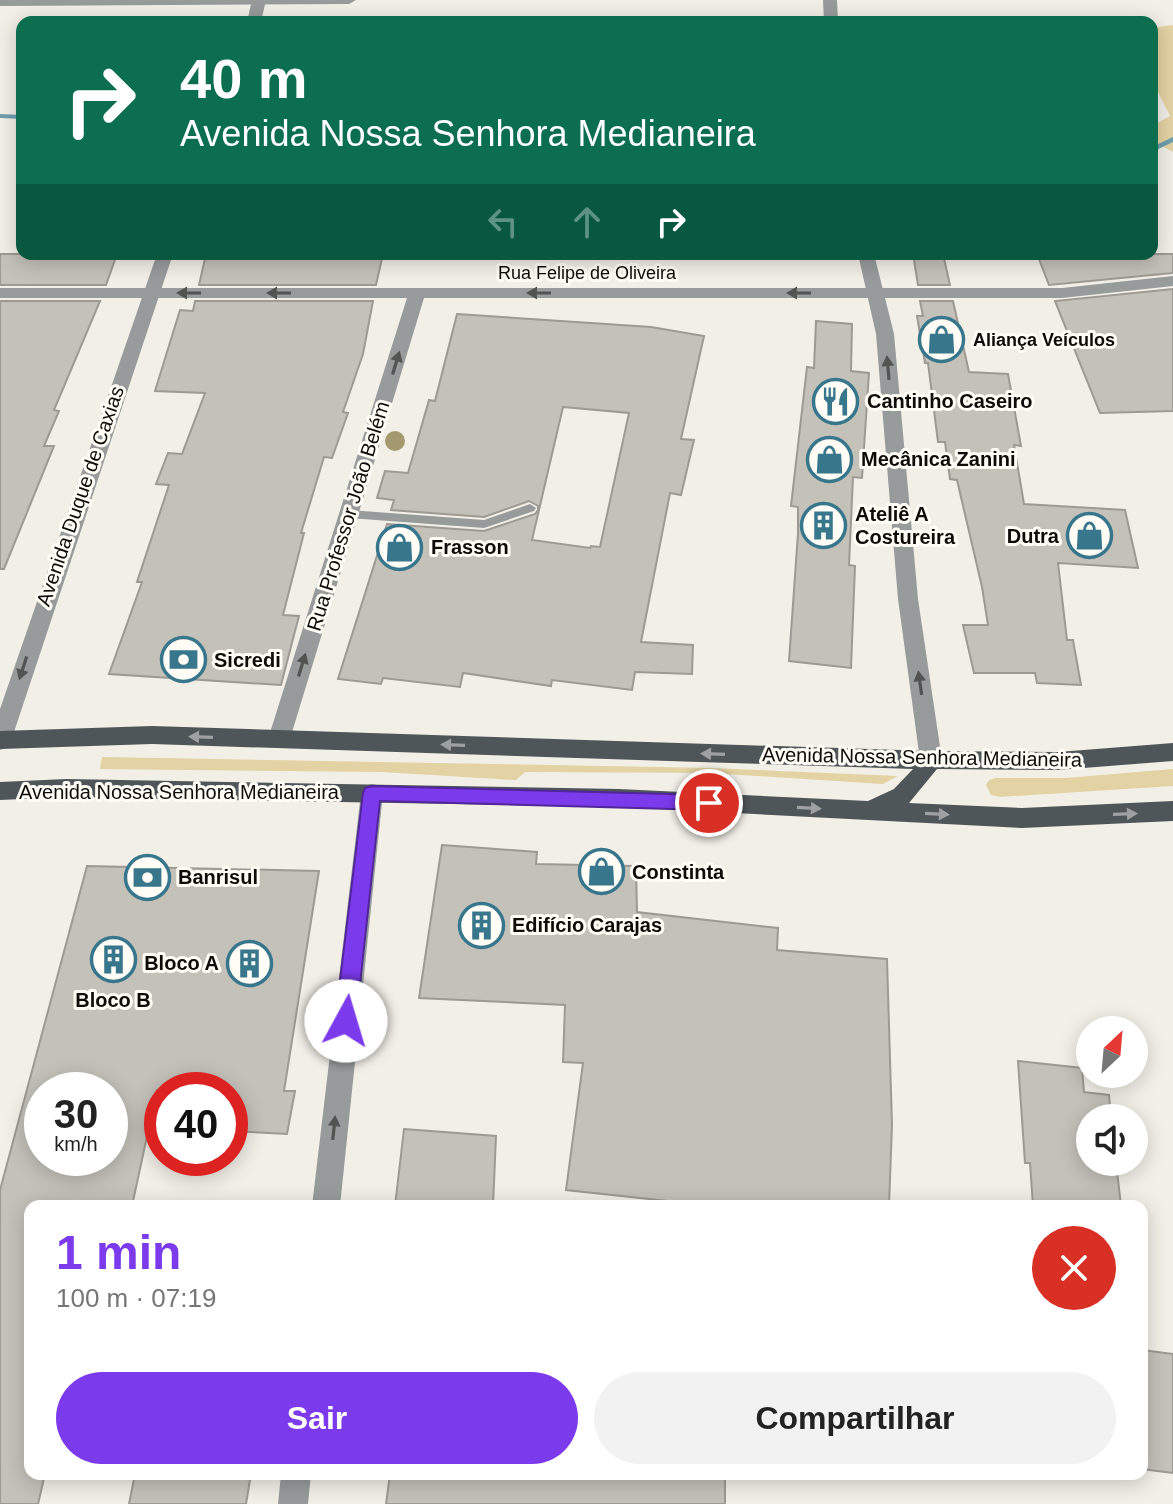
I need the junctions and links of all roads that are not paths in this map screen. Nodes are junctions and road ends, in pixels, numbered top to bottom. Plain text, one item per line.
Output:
1 (259, 0) edge
2 (349, 0) edge
3 (0, 2) edge
4 (163, 260) edge
5 (868, 260) edge
6 (1173, 281) edge
7 (150, 291) junction
8 (0, 293) edge
9 (417, 293) junction
10 (877, 293) junction
11 (530, 508) dead end
12 (349, 514) junction
13 (279, 739) junction
14 (0, 740) edge
15 (1173, 752) edge
16 (931, 760) junction
17 (0, 791) edge
18 (372, 793) junction
19 (859, 810) junction
20 (1173, 811) edge
21 (327, 1200) edge
22 (295, 1480) edge
23 (293, 1504) edge

1 - 2 street
1 - 3 street
4 - 7 street, Avenida Duque de Caxias
5 - 10 street
6 - 10 street, Rua Felipe de Oliveira
7 - 8 street, Rua Felipe de Oliveira
9 -> 7 street, Rua Felipe de Oliveira
7 -> 14 street, Avenida Duque de Caxias
10 -> 9 street, Rua Felipe de Oliveira
12 -> 9 street, Rua Professor João Belém
16 -> 10 street
11 - 12 lane
13 -> 12 street, Rua Professor João Belém
13 -> 14 main road, Avenida Nossa Senhora Medianeira
16 -> 13 main road, Avenida Nossa Senhora Medianeira
15 - 16 main road, Avenida Nossa Senhora Medianeira
16 - 19 main road
17 - 18 main road, Avenida Nossa Senhora Medianeira
18 -> 19 main road, Avenida Nossa Senhora Medianeira
21 -> 18 street
19 -> 20 main road, Avenida Nossa Senhora Medianeira
22 - 23 street

